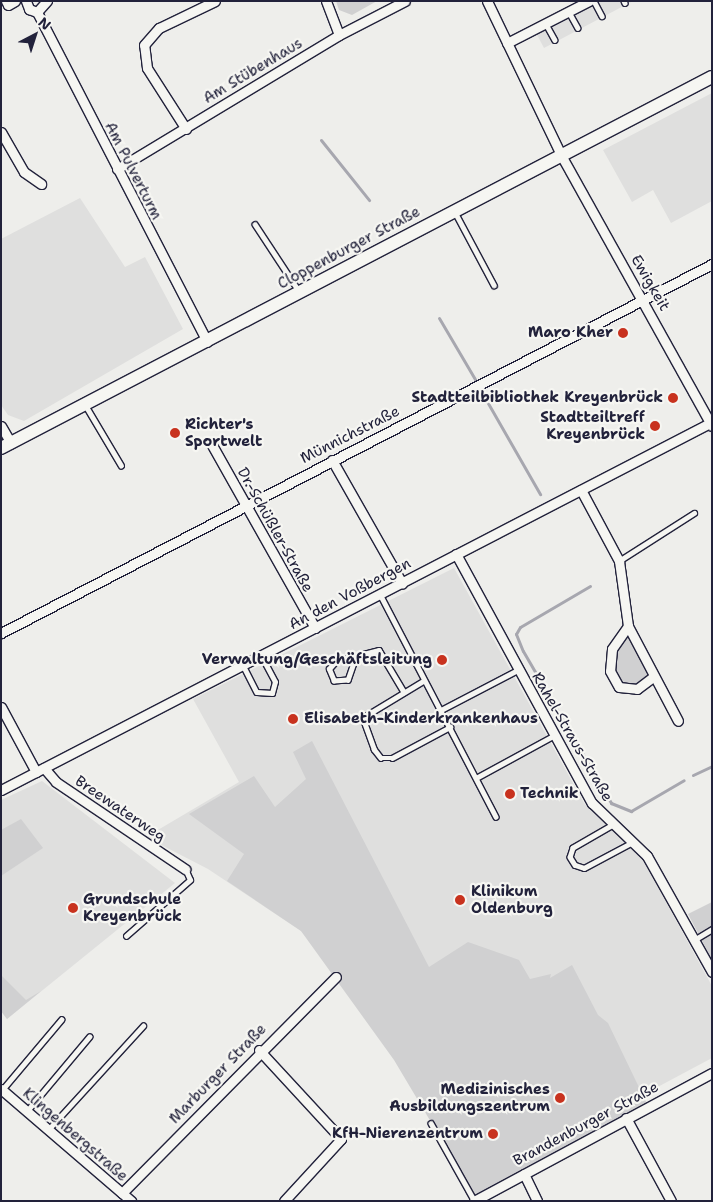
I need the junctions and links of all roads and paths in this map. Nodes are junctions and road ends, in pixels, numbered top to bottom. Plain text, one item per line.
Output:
1 (6, 1) edge
2 (15, 1) edge
3 (26, 1) edge
4 (46, 1) edge
5 (214, 1) edge
6 (326, 1) edge
7 (405, 1) edge
8 (487, 1) edge
9 (589, 1) edge
10 (594, 1) edge
11 (37, 12) junction
12 (569, 12) junction
13 (602, 16) dead end
14 (546, 24) junction
15 (578, 28) dead end
16 (339, 35) junction
17 (555, 40) dead end
18 (507, 43) junction
19 (712, 77) edge
20 (186, 129) junction
21 (1, 132) edge
22 (561, 155) junction
23 (117, 169) junction
24 (41, 184) dead end
25 (454, 211) junction
26 (256, 224) dead end
27 (712, 264) edge
28 (494, 285) dead end
29 (300, 293) junction
30 (643, 300) junction
31 (207, 342) junction
32 (86, 405) junction
33 (711, 423) edge
34 (1, 426) edge
35 (212, 445) dead end
36 (6, 446) edge
37 (332, 460) junction
38 (121, 465) dead end
39 (581, 490) junction
40 (246, 506) junction
41 (694, 513) dead end
42 (456, 554) junction
43 (619, 561) junction
44 (402, 582) junction
45 (380, 594) junction
46 (628, 626) junction
47 (315, 628) junction
48 (1, 633) edge
49 (261, 656) junction
50 (354, 660) junction
51 (243, 665) junction
52 (518, 670) junction
53 (654, 676) junction
54 (424, 681) junction
55 (404, 692) junction
56 (1, 707) edge
57 (441, 710) junction
58 (678, 721) dead end
59 (450, 727) junction
60 (552, 736) junction
61 (40, 770) junction
62 (476, 778) junction
63 (1, 790) edge
64 (496, 817) dead end
65 (613, 825) junction
66 (633, 842) junction
67 (185, 869) joint
68 (712, 929) edge
69 (126, 936) dead end
70 (694, 940) junction
71 (712, 972) edge
72 (336, 977) dead end
73 (61, 1020) dead end
74 (143, 1026) dead end
75 (89, 1037) dead end
76 (258, 1050) junction
77 (712, 1073) edge
78 (2, 1089) edge
79 (27, 1111) junction
80 (626, 1118) junction
81 (430, 1123) dead end
82 (48, 1130) junction
83 (524, 1174) junction
84 (122, 1193) junction
85 (131, 1201) edge
86 (284, 1201) edge
87 (474, 1201) edge
88 (537, 1201) edge
89 (671, 1201) edge

1 - 2 street
3 - 11 street, Am Pulverturm
4 - 11 street
5 - 20 street
6 - 16 street
7 - 16 street, Am Stübenhaus
8 - 18 street
9 - 12 street
10 - 13 lane
11 - 23 street, Am Pulverturm
12 - 14 street
12 - 15 lane
14 - 17 lane
14 - 18 street
16 - 20 street, Am Stübenhaus
18 - 22 street
19 - 22 main road, Cloppenburger Straße
20 - 23 street, Am Stübenhaus
21 - 24 street
22 - 25 main road, Cloppenburger Straße
22 - 30 street, Ewigkeit
23 - 31 street, Am Pulverturm
25 - 28 lane
25 - 29 main road, Cloppenburger Straße
26 - 29 lane
27 - 30 street, Münnichstraße
29 - 31 main road, Cloppenburger Straße
30 - 33 street, Ewigkeit
30 - 37 street, Münnichstraße
31 - 32 main road, Cloppenburger Straße
32 - 36 main road, Cloppenburger Straße
32 - 38 lane
33 - 39 street, An den Voßbergen
34 - 36 street
35 - 40 street, Dr.-Schüßler-Straße
37 - 40 street, Münnichstraße
37 - 44 street
39 - 42 street, An den Voßbergen
39 - 43 street
40 - 47 street, Dr.-Schüßler-Straße
40 - 48 street, Münnichstraße
41 - 43 lane
42 - 44 street, An den Voßbergen
42 - 52 street, Rahel-Straus-Straße
43 - 46 street
44 - 45 street, An den Voßbergen
45 - 47 street, An den Voßbergen
45 - 54 lane
46 - 53 street
46 - 53 street
47 - 49 street, An den Voßbergen
49 - 51 street, An den Voßbergen
49 - 51 lane
50 - 50 lane
50 - 55 lane
51 - 61 street, An den Voßbergen
52 - 57 lane
52 - 60 street, Rahel-Straus-Straße
53 - 58 street
54 - 55 lane
54 - 57 lane
55 - 59 lane
56 - 61 street, Breewaterweg
57 - 59 lane
59 - 62 lane
60 - 62 lane
60 - 65 street, Rahel-Straus-Straße
61 - 63 street, An den Voßbergen
61 - 67 street, Breewaterweg
62 - 64 lane
65 - 66 street, Rahel-Straus-Straße
65 - 66 lane
66 - 70 street, Rahel-Straus-Straße
67 - 69 lane
68 - 70 lane
70 - 71 street, Rahel-Straus-Straße
72 - 76 street, Marburger Straße
73 - 78 lane
74 - 82 lane
75 - 79 lane
76 - 84 street, Marburger Straße
76 - 86 street
77 - 80 street, Brandenburger Straße
78 - 79 street, Klingenbergstraße
79 - 82 street, Klingenbergstraße
80 - 83 street, Brandenburger Straße
80 - 89 street
81 - 87 lane
82 - 84 street, Klingenbergstraße
83 - 87 street, Brandenburger Straße
83 - 88 street
84 - 85 street, Klingenbergstraße

